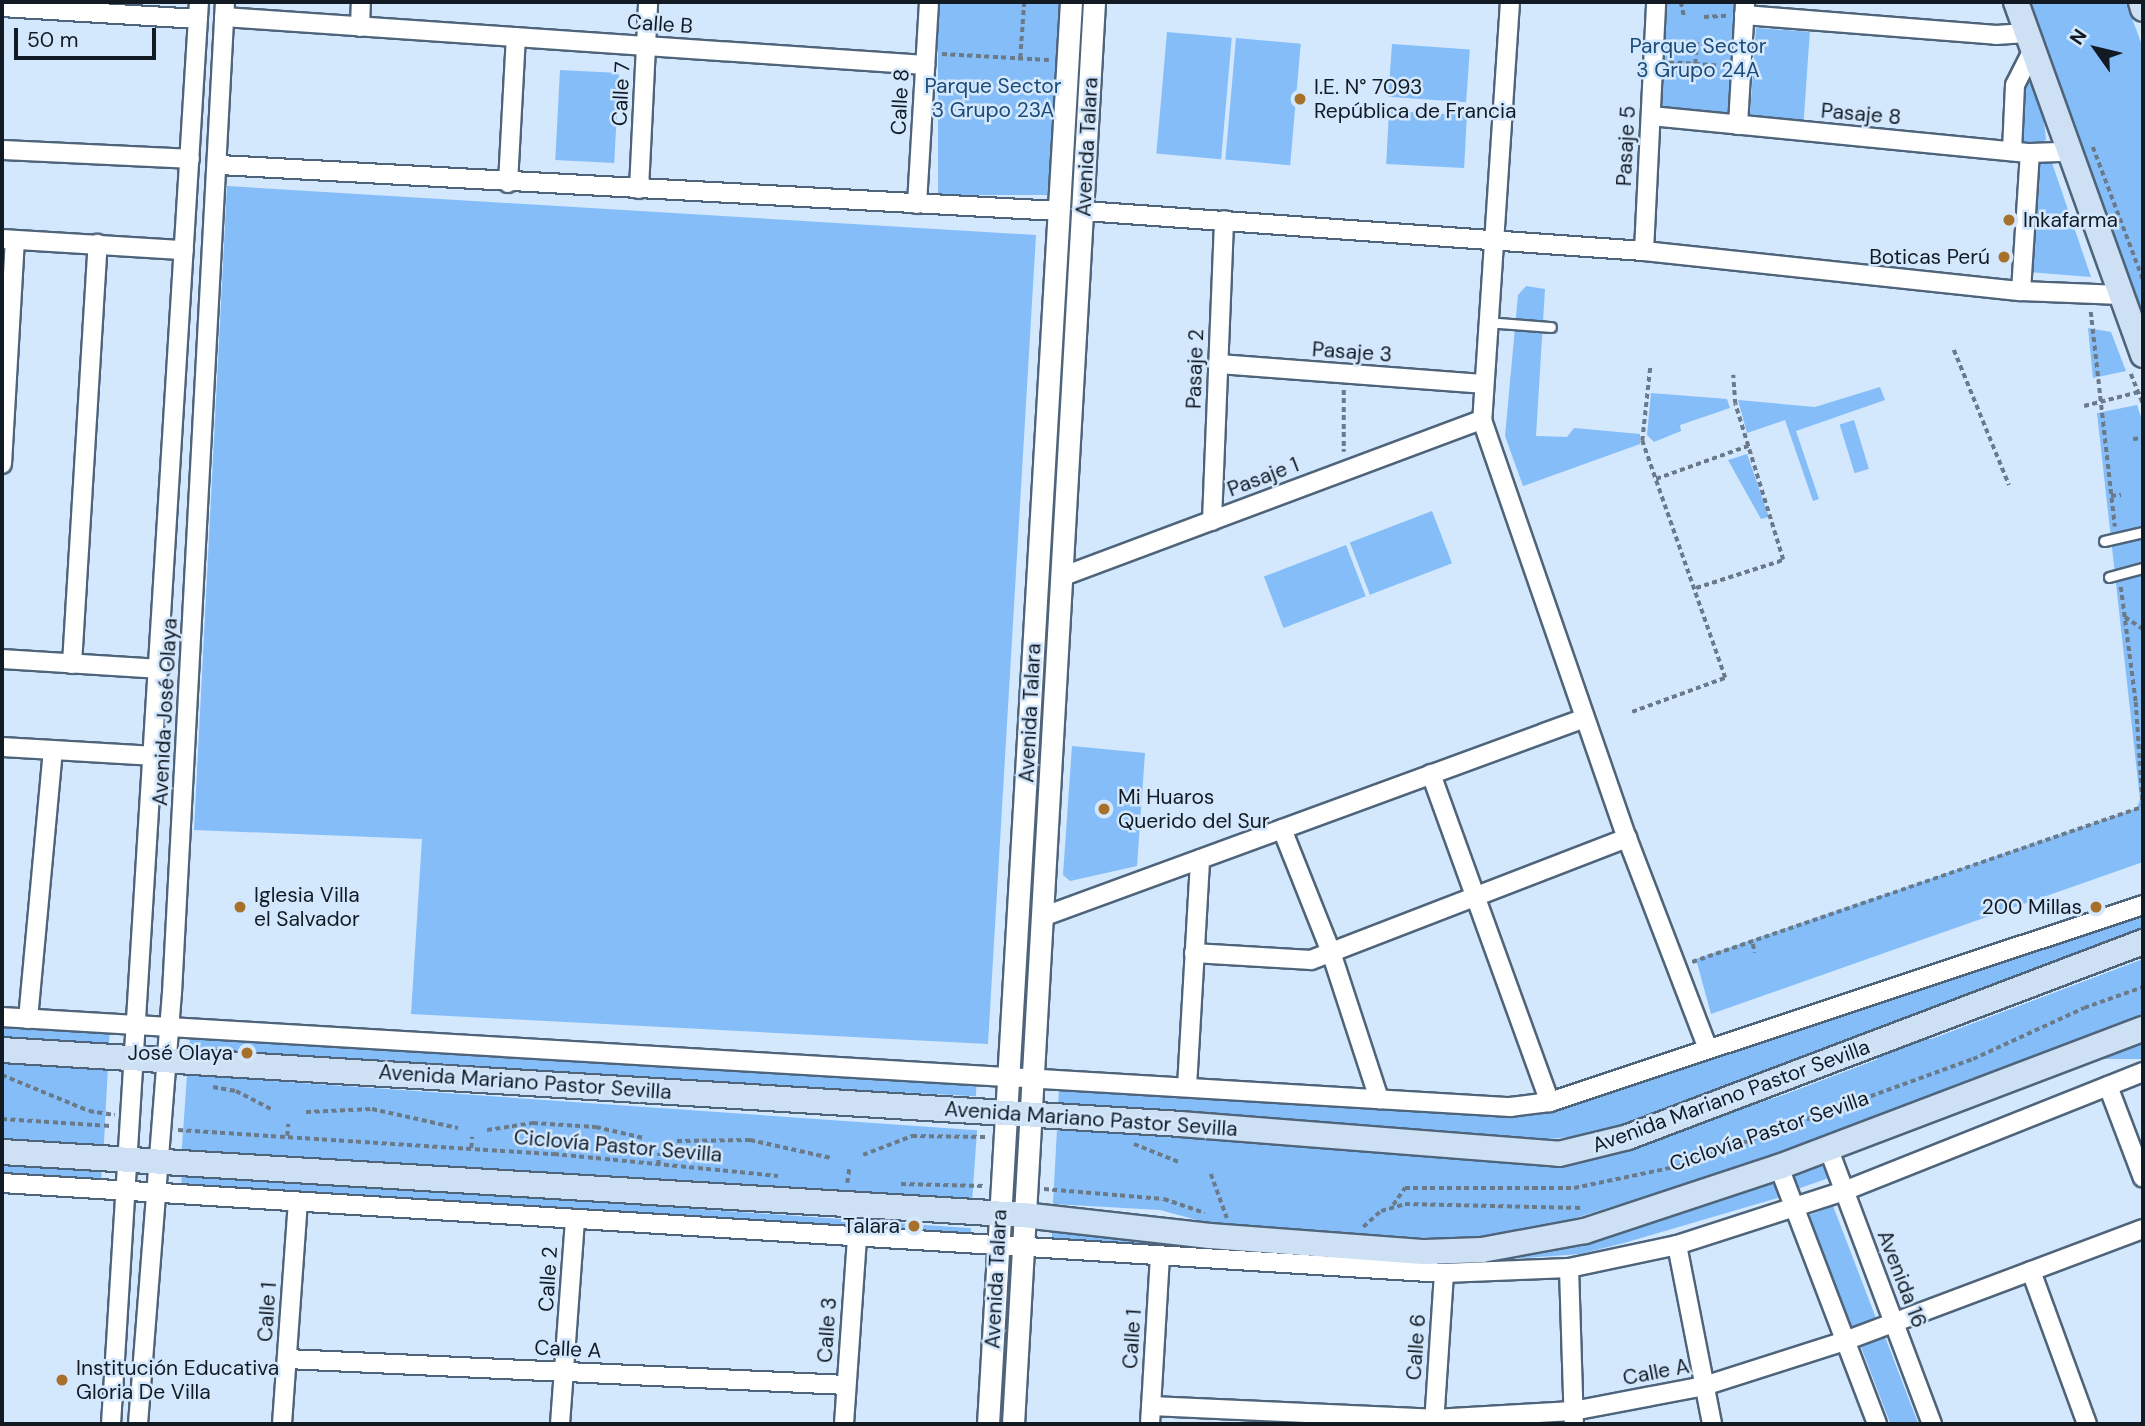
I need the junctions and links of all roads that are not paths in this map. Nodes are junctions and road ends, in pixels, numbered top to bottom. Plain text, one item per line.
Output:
1 (361, 2) edge
2 (648, 2) edge
3 (929, 2) edge
4 (1071, 2) edge
5 (1094, 2) edge
6 (1510, 2) edge
7 (1656, 2) edge
8 (2016, 2) edge
9 (2141, 2) edge
10 (53, 6) edge
11 (2, 7) edge
12 (2143, 9) edge
13 (199, 10) edge
14 (225, 10) edge
15 (1740, 11) edge
16 (360, 27) junction
17 (516, 37) junction
18 (2029, 42) junction
19 (646, 46) junction
20 (925, 59) junction
21 (1651, 116) junction
22 (1738, 125) junction
23 (2, 150) edge
24 (2012, 151) junction
25 (2067, 152) junction
26 (2030, 153) junction
27 (190, 159) junction
28 (220, 165) junction
29 (508, 183) junction
30 (639, 189) junction
31 (917, 204) junction
32 (1059, 211) junction
33 (1084, 211) junction
34 (1224, 220) junction
35 (8, 239) edge
36 (1493, 239) junction
37 (97, 244) junction
38 (184, 250) junction
39 (1644, 251) junction
40 (2021, 290) junction
41 (2121, 295) junction
42 (1488, 322) junction
43 (1551, 327) dead end
44 (2143, 355) edge
45 (178, 364) junction
46 (1218, 364) junction
47 (208, 366) junction
48 (1483, 384) junction
49 (1482, 420) junction
50 (2, 464) edge
51 (1212, 521) junction
52 (2143, 532) edge
53 (2104, 541) dead end
54 (2143, 568) edge
55 (1061, 577) junction
56 (2109, 578) dead end
57 (2, 659) edge
58 (72, 664) junction
59 (160, 669) junction
60 (1585, 718) junction
61 (2, 747) edge
62 (53, 751) junction
63 (155, 756) junction
64 (1431, 774) junction
65 (1282, 829) junction
66 (1627, 838) junction
67 (1200, 859) junction
68 (1475, 897) junction
69 (2143, 905) edge
70 (1042, 917) junction
71 (2143, 942) edge
72 (1331, 952) junction
73 (1195, 953) junction
74 (2, 1017) edge
75 (28, 1019) junction
76 (136, 1026) junction
77 (169, 1027) junction
78 (2143, 1029) edge
79 (1708, 1049) junction
80 (2, 1050) edge
81 (134, 1058) junction
82 (166, 1060) junction
83 (2143, 1072) edge
84 (1009, 1079) junction
85 (1033, 1080) junction
86 (2108, 1086) junction
87 (1187, 1087) junction
88 (1379, 1099) junction
89 (1550, 1102) junction
90 (1019, 1114) junction
91 (1829, 1150) junction
92 (2, 1152) edge
93 (127, 1160) junction
94 (157, 1162) junction
95 (1779, 1167) junction
96 (2143, 1178) edge
97 (2, 1183) edge
98 (125, 1191) junction
99 (1844, 1191) junction
100 (154, 1194) junction
101 (298, 1203) junction
102 (1794, 1207) junction
103 (1011, 1215) junction
104 (575, 1222) junction
105 (2143, 1229) edge
106 (857, 1239) junction
107 (1677, 1245) junction
108 (997, 1248) junction
109 (1022, 1249) junction
110 (1160, 1257) junction
111 (1569, 1268) junction
112 (2031, 1271) junction
113 (1444, 1273) junction
114 (1894, 1322) junction
115 (1845, 1341) junction
116 (287, 1359) junction
117 (564, 1372) junction
118 (846, 1385) junction
119 (1704, 1387) junction
120 (1150, 1415) edge
121 (1574, 1418) edge
122 (1434, 1422) edge
123 (111, 1424) edge
124 (138, 1424) edge
125 (282, 1424) edge
126 (560, 1424) edge
127 (844, 1424) edge
128 (988, 1424) edge
129 (1013, 1424) edge
130 (1712, 1424) edge
131 (1877, 1424) edge
132 (1932, 1424) edge
133 (2087, 1424) edge

1 - 16 street
2 - 19 street, Calle 7
3 - 20 street, Calle 8
4 - 32 street, Avenida Talara
5 - 33 street, Avenida Talara
6 - 36 street
7 - 21 street, Pasaje 5
8 - 18 main road
9 - 12 main road
10 - 11 street
10 - 13 street
13 - 27 street, Avenida José Olaya
14 - 16 street, Calle B
14 - 28 street, Avenida José Olaya
15 - 18 street
15 - 22 street
16 - 17 street, Calle B
17 - 19 street, Calle B
17 - 29 street
18 - 24 street
18 - 25 main road
19 - 20 street, Calle B
19 - 30 street, Calle 7
20 - 31 street, Calle 8
21 - 22 street, Pasaje 8
21 - 39 street, Pasaje 5
22 - 24 street, Pasaje 8
23 - 27 street
24 - 26 street, Pasaje 8
25 - 26 street, Pasaje 8
25 - 41 main road
26 - 40 street
27 - 38 street, Avenida José Olaya
28 - 29 street
28 - 47 street, Avenida José Olaya
29 - 30 street
30 - 31 street
31 - 32 street
32 - 84 street, Avenida Talara
33 - 34 street
33 - 55 street, Avenida Talara
34 - 36 street
34 - 46 street, Pasaje 2
35 - 37 street
35 - 50 street
36 - 39 street
36 - 42 street
37 - 38 street
37 - 58 street
38 - 45 street, Avenida José Olaya
39 - 40 street
40 - 41 street
41 - 44 main road
42 - 43 lane
42 - 48 street
45 - 47 street
45 - 59 street, Avenida José Olaya
46 - 48 street, Pasaje 3
46 - 51 street, Pasaje 2
47 - 77 street, Avenida José Olaya
48 - 49 street
49 - 51 street, Pasaje 1
49 - 60 street
51 - 55 street, Pasaje 1
52 - 53 lane
54 - 56 lane
55 - 70 street, Avenida Talara
57 - 58 street
58 - 59 street
59 - 63 street, Avenida José Olaya
60 - 64 street
60 - 66 street
61 - 62 street
62 - 63 street
62 - 75 street
63 - 76 street, Avenida José Olaya
64 - 65 street
64 - 68 street
65 - 67 street
65 - 72 street
66 - 68 street
66 - 79 street
67 - 70 street
67 - 73 street
68 - 72 street
68 - 89 street
69 - 79 street, Avenida Mariano Pastor Sevilla
70 - 85 street, Avenida Talara
71 - 90 main road, Avenida Mariano Pastor Sevilla
72 - 73 street
72 - 88 street
73 - 87 street
74 - 75 street, Avenida Mariano Pastor Sevilla
75 - 76 street, Avenida Mariano Pastor Sevilla
76 - 77 street, Avenida Mariano Pastor Sevilla
76 - 81 street, Avenida José Olaya
77 - 82 street, Avenida José Olaya
77 - 84 street, Avenida Mariano Pastor Sevilla
78 - 91 main road
79 - 89 street, Avenida Mariano Pastor Sevilla
80 - 81 main road, Avenida Mariano Pastor Sevilla
81 - 82 main road, Avenida Mariano Pastor Sevilla
81 - 93 street, Avenida José Olaya
82 - 90 main road, Avenida Mariano Pastor Sevilla
82 - 94 street, Avenida José Olaya
83 - 86 street
84 - 85 street, Avenida Mariano Pastor Sevilla
84 - 90 street, Avenida Talara
85 - 87 street, Avenida Mariano Pastor Sevilla
85 - 90 street, Avenida Talara
86 - 96 street
86 - 99 street
87 - 88 street, Avenida Mariano Pastor Sevilla
88 - 89 street, Avenida Mariano Pastor Sevilla
90 - 103 street, Avenida Talara
90 - 103 street, Avenida Talara
91 - 95 main road
91 - 99 street, Avenida 16
92 - 93 main road
93 - 94 main road
93 - 98 street, Avenida José Olaya
94 - 100 street, Avenida José Olaya
94 - 103 main road
95 - 102 street
95 - 103 main road
97 - 98 street
98 - 100 street
98 - 123 street, Avenida José Olaya
99 - 102 street
99 - 114 street, Avenida 16
100 - 101 street
100 - 124 street, Avenida José Olaya
101 - 104 street
101 - 116 street, Calle 1
102 - 107 street
102 - 115 street
103 - 108 street, Avenida Talara
103 - 109 street, Avenida Talara
104 - 106 street
104 - 117 street, Calle 2
105 - 112 street, Calle A
106 - 108 street
106 - 118 street, Calle 3
107 - 111 street
107 - 119 street
108 - 109 street
108 - 128 street, Avenida Talara
109 - 110 street
109 - 129 street, Avenida Talara
110 - 113 street
110 - 120 street, Calle 1
111 - 113 street
111 - 121 street
112 - 114 street, Calle A
112 - 133 street
113 - 122 street, Calle 6
114 - 115 street, Calle A
114 - 132 street, Avenida 16
115 - 119 street, Calle A
115 - 131 street
116 - 117 street, Calle A
116 - 125 street, Calle 1
117 - 118 street, Calle A
117 - 126 street, Calle 2
118 - 127 street, Calle 3
119 - 121 street, Calle A
119 - 130 street
120 - 122 street, Calle A
121 - 122 street, Calle A

